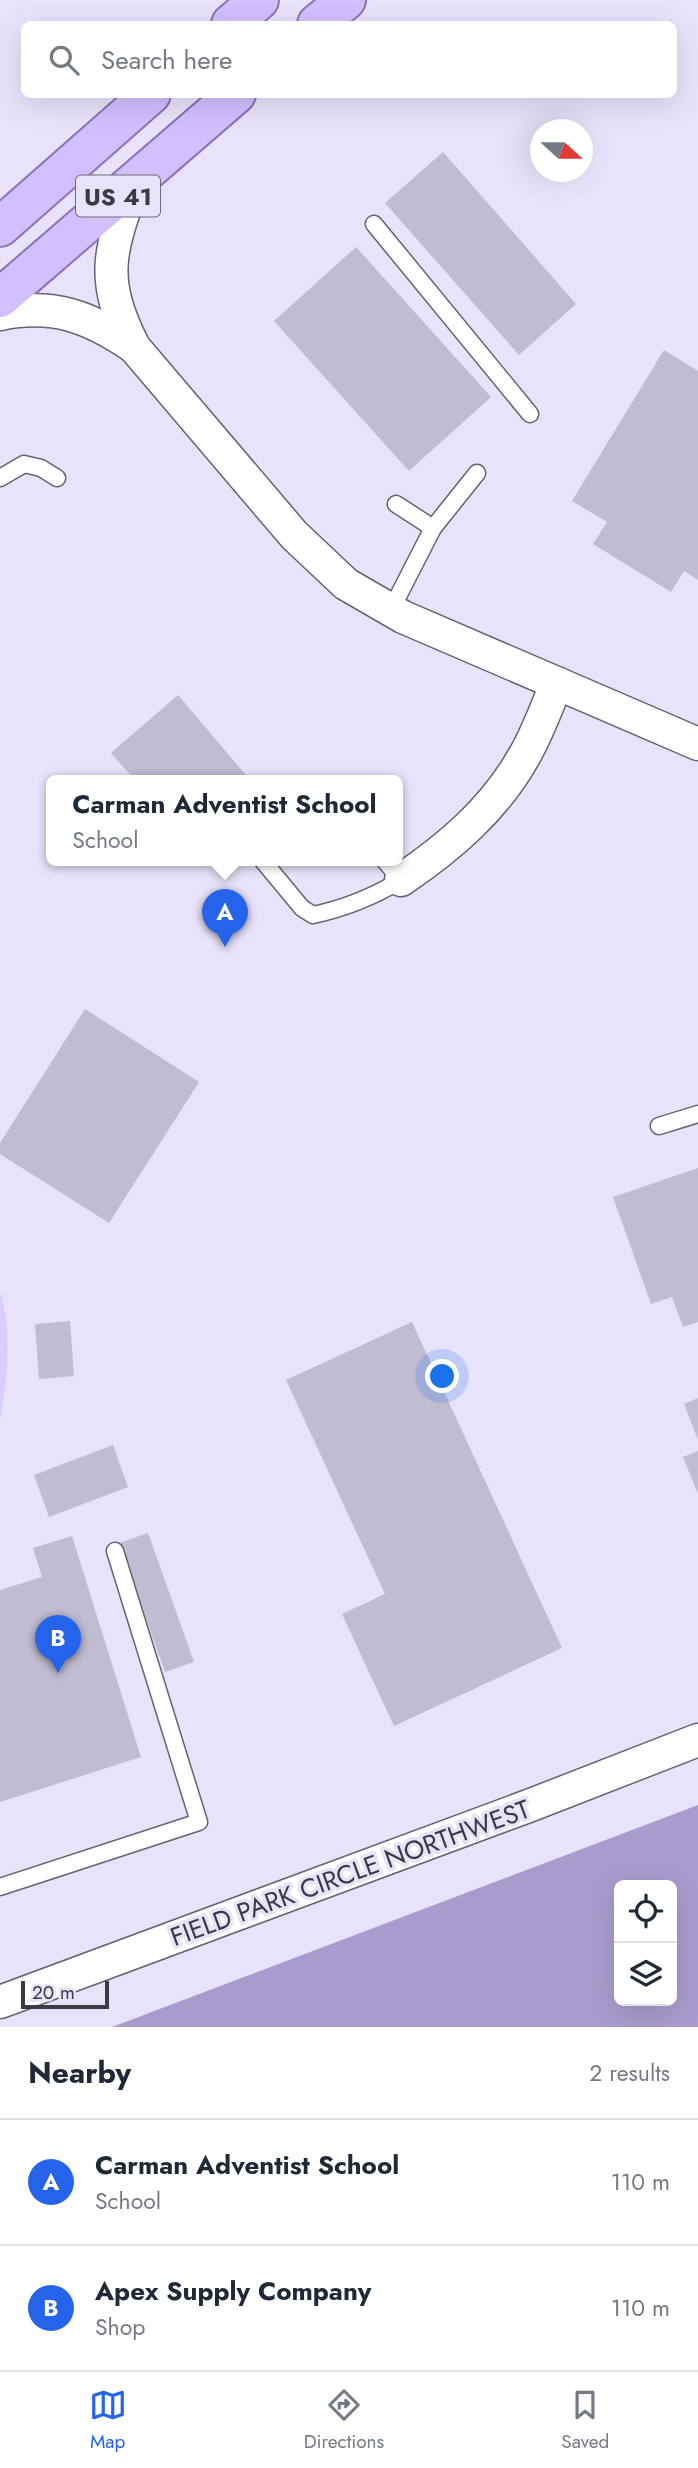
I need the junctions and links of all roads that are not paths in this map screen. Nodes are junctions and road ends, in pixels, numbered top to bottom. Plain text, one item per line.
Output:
1 (259, 0) edge
2 (346, 0) edge
3 (234, 21) edge
4 (321, 21) edge
5 (146, 98) edge
6 (231, 98) edge
7 (135, 181) junction
8 (374, 224) dead end
9 (0, 227) edge
10 (0, 298) edge
11 (0, 314) edge
12 (134, 347) junction
13 (530, 414) dead end
14 (477, 472) dead end
15 (0, 478) edge
16 (57, 478) dead end
17 (396, 504) dead end
18 (433, 528) junction
19 (391, 610) junction
20 (556, 683) junction
21 (698, 744) edge
22 (267, 866) edge
23 (393, 871) edge
24 (698, 1114) edge
25 (659, 1126) dead end
26 (115, 1551) dead end
27 (698, 1740) edge
28 (0, 1887) edge
29 (0, 2003) edge

1 - 3 main road
2 - 4 main road
5 - 9 main road, US 41
6 - 7 main road, US 41
7 - 10 main road, US 41
7 - 12 street
8 - 13 lane
11 - 12 street
12 - 19 street
14 - 18 lane
15 - 16 lane
17 - 18 lane
18 - 19 lane
19 - 20 street
20 - 21 street
20 - 23 street
22 - 23 lane
24 - 25 lane
26 - 28 lane
27 - 29 street, FIELD PARK CIRCLE NORTHWEST

